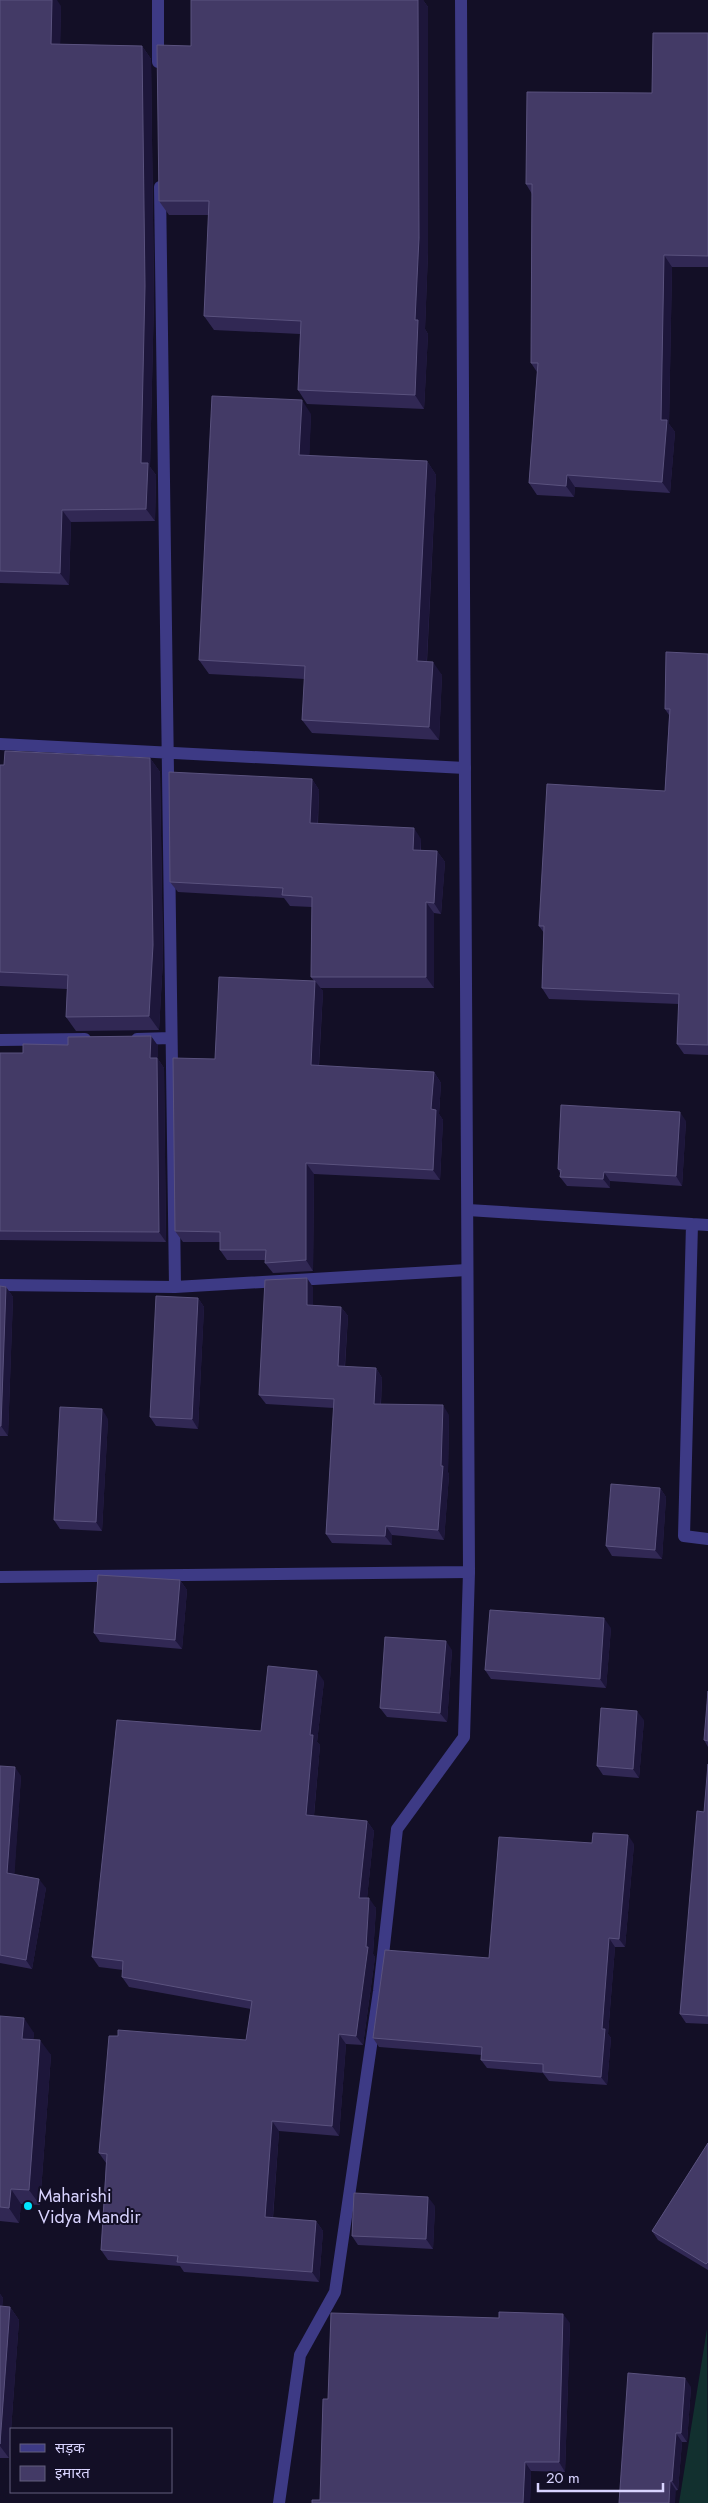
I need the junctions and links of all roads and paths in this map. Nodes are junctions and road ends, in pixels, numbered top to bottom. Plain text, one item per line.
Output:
1 (158, 0) edge
2 (461, 0) edge
3 (159, 79) edge
4 (160, 178) edge
5 (0, 744) edge
6 (167, 752) junction
7 (465, 768) junction
8 (171, 1038) junction
9 (95, 1039) edge
10 (124, 1039) edge
11 (0, 1040) edge
12 (468, 1210) junction
13 (692, 1224) junction
14 (708, 1225) edge
15 (467, 1270) junction
16 (0, 1285) edge
17 (175, 1287) junction
18 (708, 1539) edge
19 (469, 1572) junction
20 (0, 1577) edge
21 (279, 2503) edge

1 - 3 street
2 - 7 street
4 - 6 street
5 - 6 street
6 - 7 street
6 - 8 street
7 - 12 street
8 - 10 street
8 - 17 street
9 - 11 street
12 - 13 street
12 - 15 street
13 - 14 street
13 - 18 street
15 - 17 street
15 - 19 street
16 - 17 street
19 - 20 street
19 - 21 street

